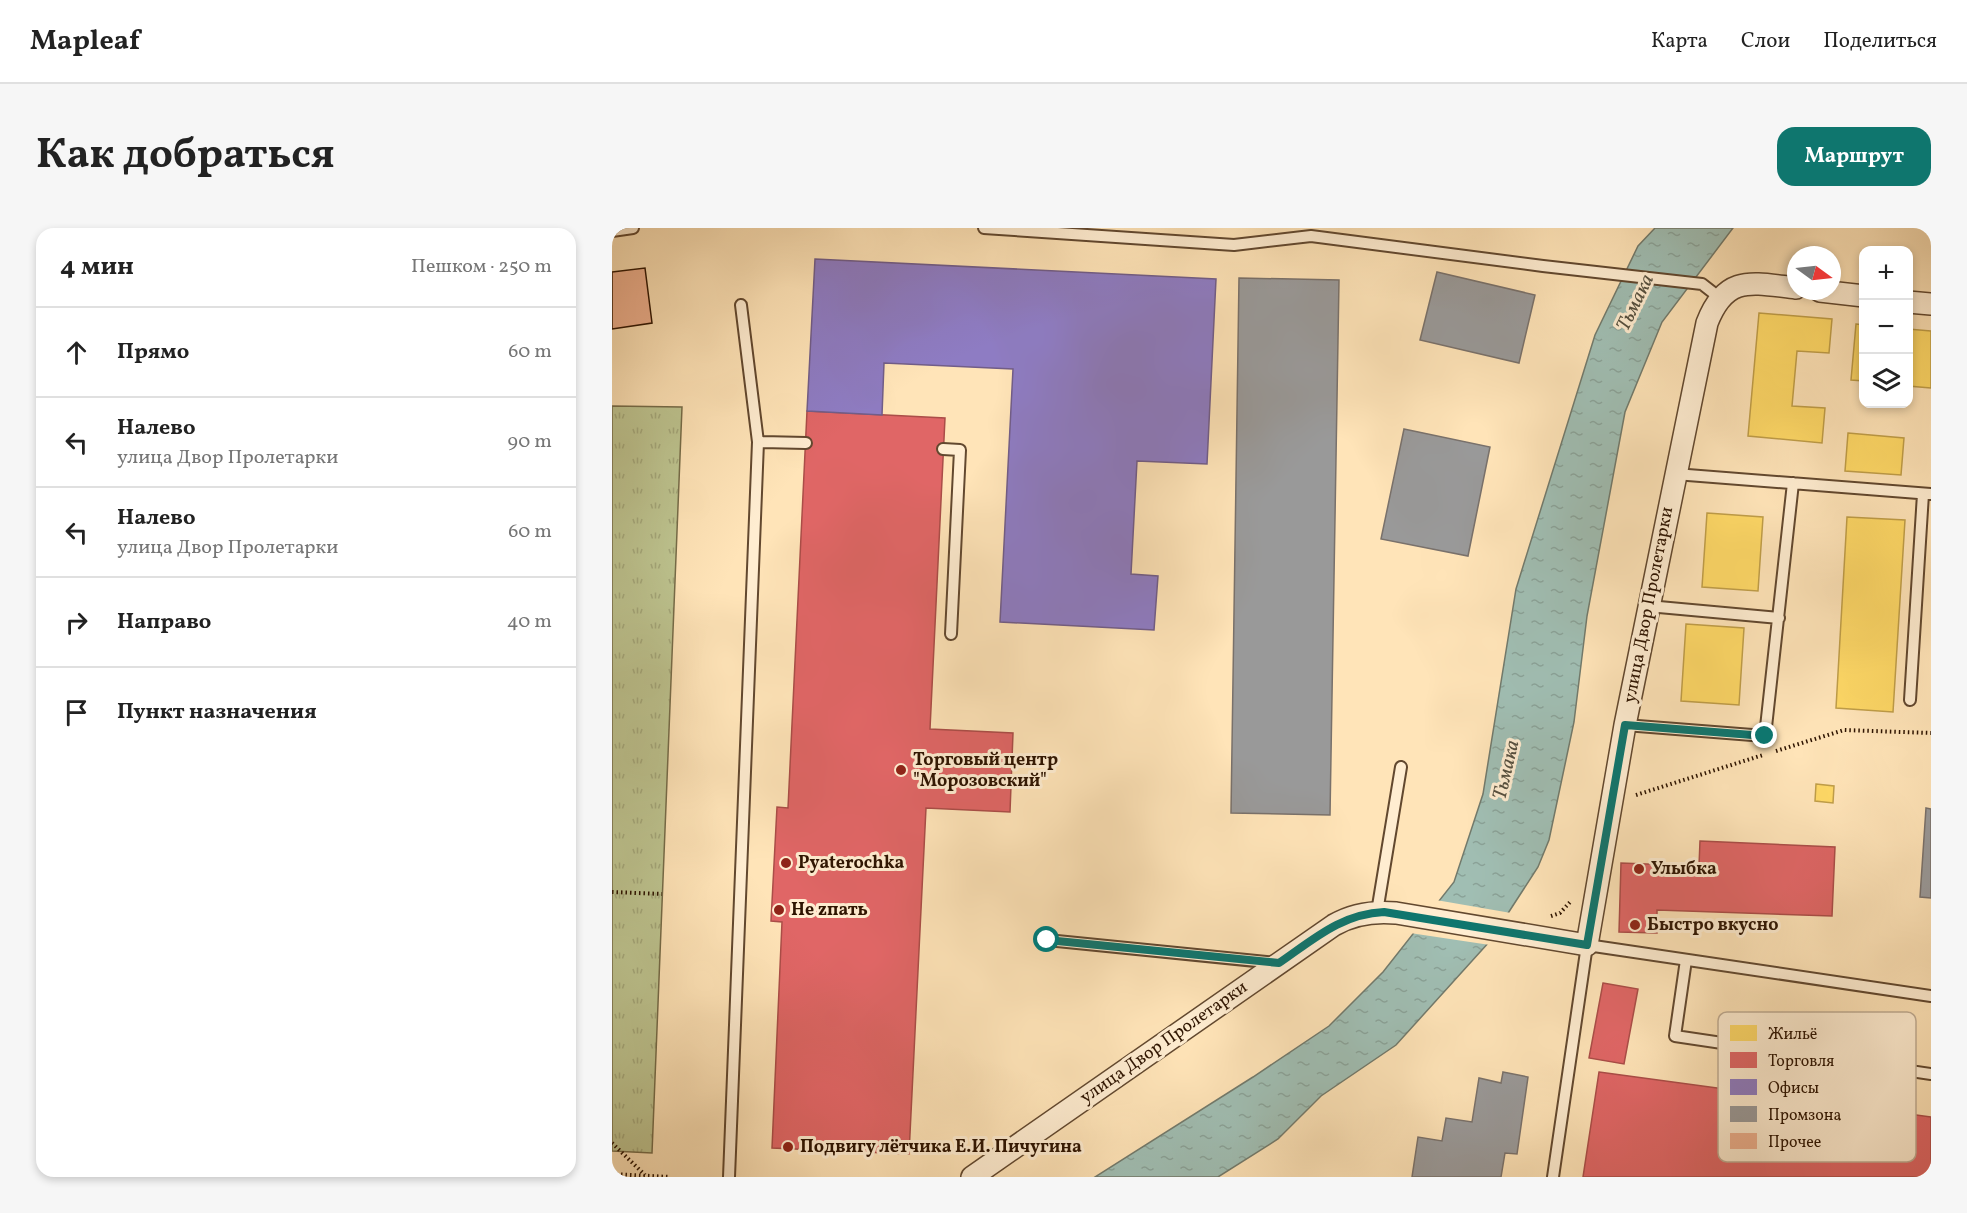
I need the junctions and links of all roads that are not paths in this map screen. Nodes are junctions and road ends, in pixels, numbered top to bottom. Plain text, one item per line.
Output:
1 (633, 228) edge
2 (984, 228) edge
3 (612, 231) edge
4 (1787, 287) edge
5 (1841, 293) edge
6 (1859, 296) edge
7 (1720, 298) junction
8 (1913, 302) edge
9 (1931, 304) edge
10 (741, 305) dead end
11 (758, 442) junction
12 (806, 443) dead end
13 (943, 449) dead end
14 (1675, 474) junction
15 (1793, 483) junction
16 (1927, 494) edge
17 (1648, 606) junction
18 (1779, 618) junction
19 (951, 634) dead end
20 (1910, 700) dead end
21 (1625, 725) junction
22 (1401, 767) dead end
23 (1377, 912) junction
24 (1047, 940) dead end
25 (1587, 945) junction
26 (1686, 960) junction
27 (1279, 963) junction
28 (1931, 996) edge
29 (1718, 1042) edge
30 (1916, 1072) edge
31 (1931, 1074) edge
32 (729, 1177) edge
33 (972, 1177) edge
34 (1553, 1177) edge

1 - 3 lane
2 - 7 lane
4 - 7 street
5 - 6 street
7 - 14 street, улица Двор Пролетарки
8 - 9 street
10 - 11 lane
11 - 12 lane
11 - 32 lane
13 - 19 lane
14 - 15 lane
14 - 17 street, улица Двор Пролетарки
15 - 16 lane
15 - 18 lane
16 - 20 lane
17 - 18 lane
17 - 21 street, улица Двор Пролетарки
18 - 21 lane
21 - 25 street, улица Двор Пролетарки
22 - 23 lane
23 - 25 street, улица Двор Пролетарки
23 - 27 street, улица Двор Пролетарки
24 - 27 lane
25 - 26 lane
25 - 34 lane
26 - 28 lane
26 - 29 lane
27 - 33 street, улица Двор Пролетарки
30 - 31 lane

